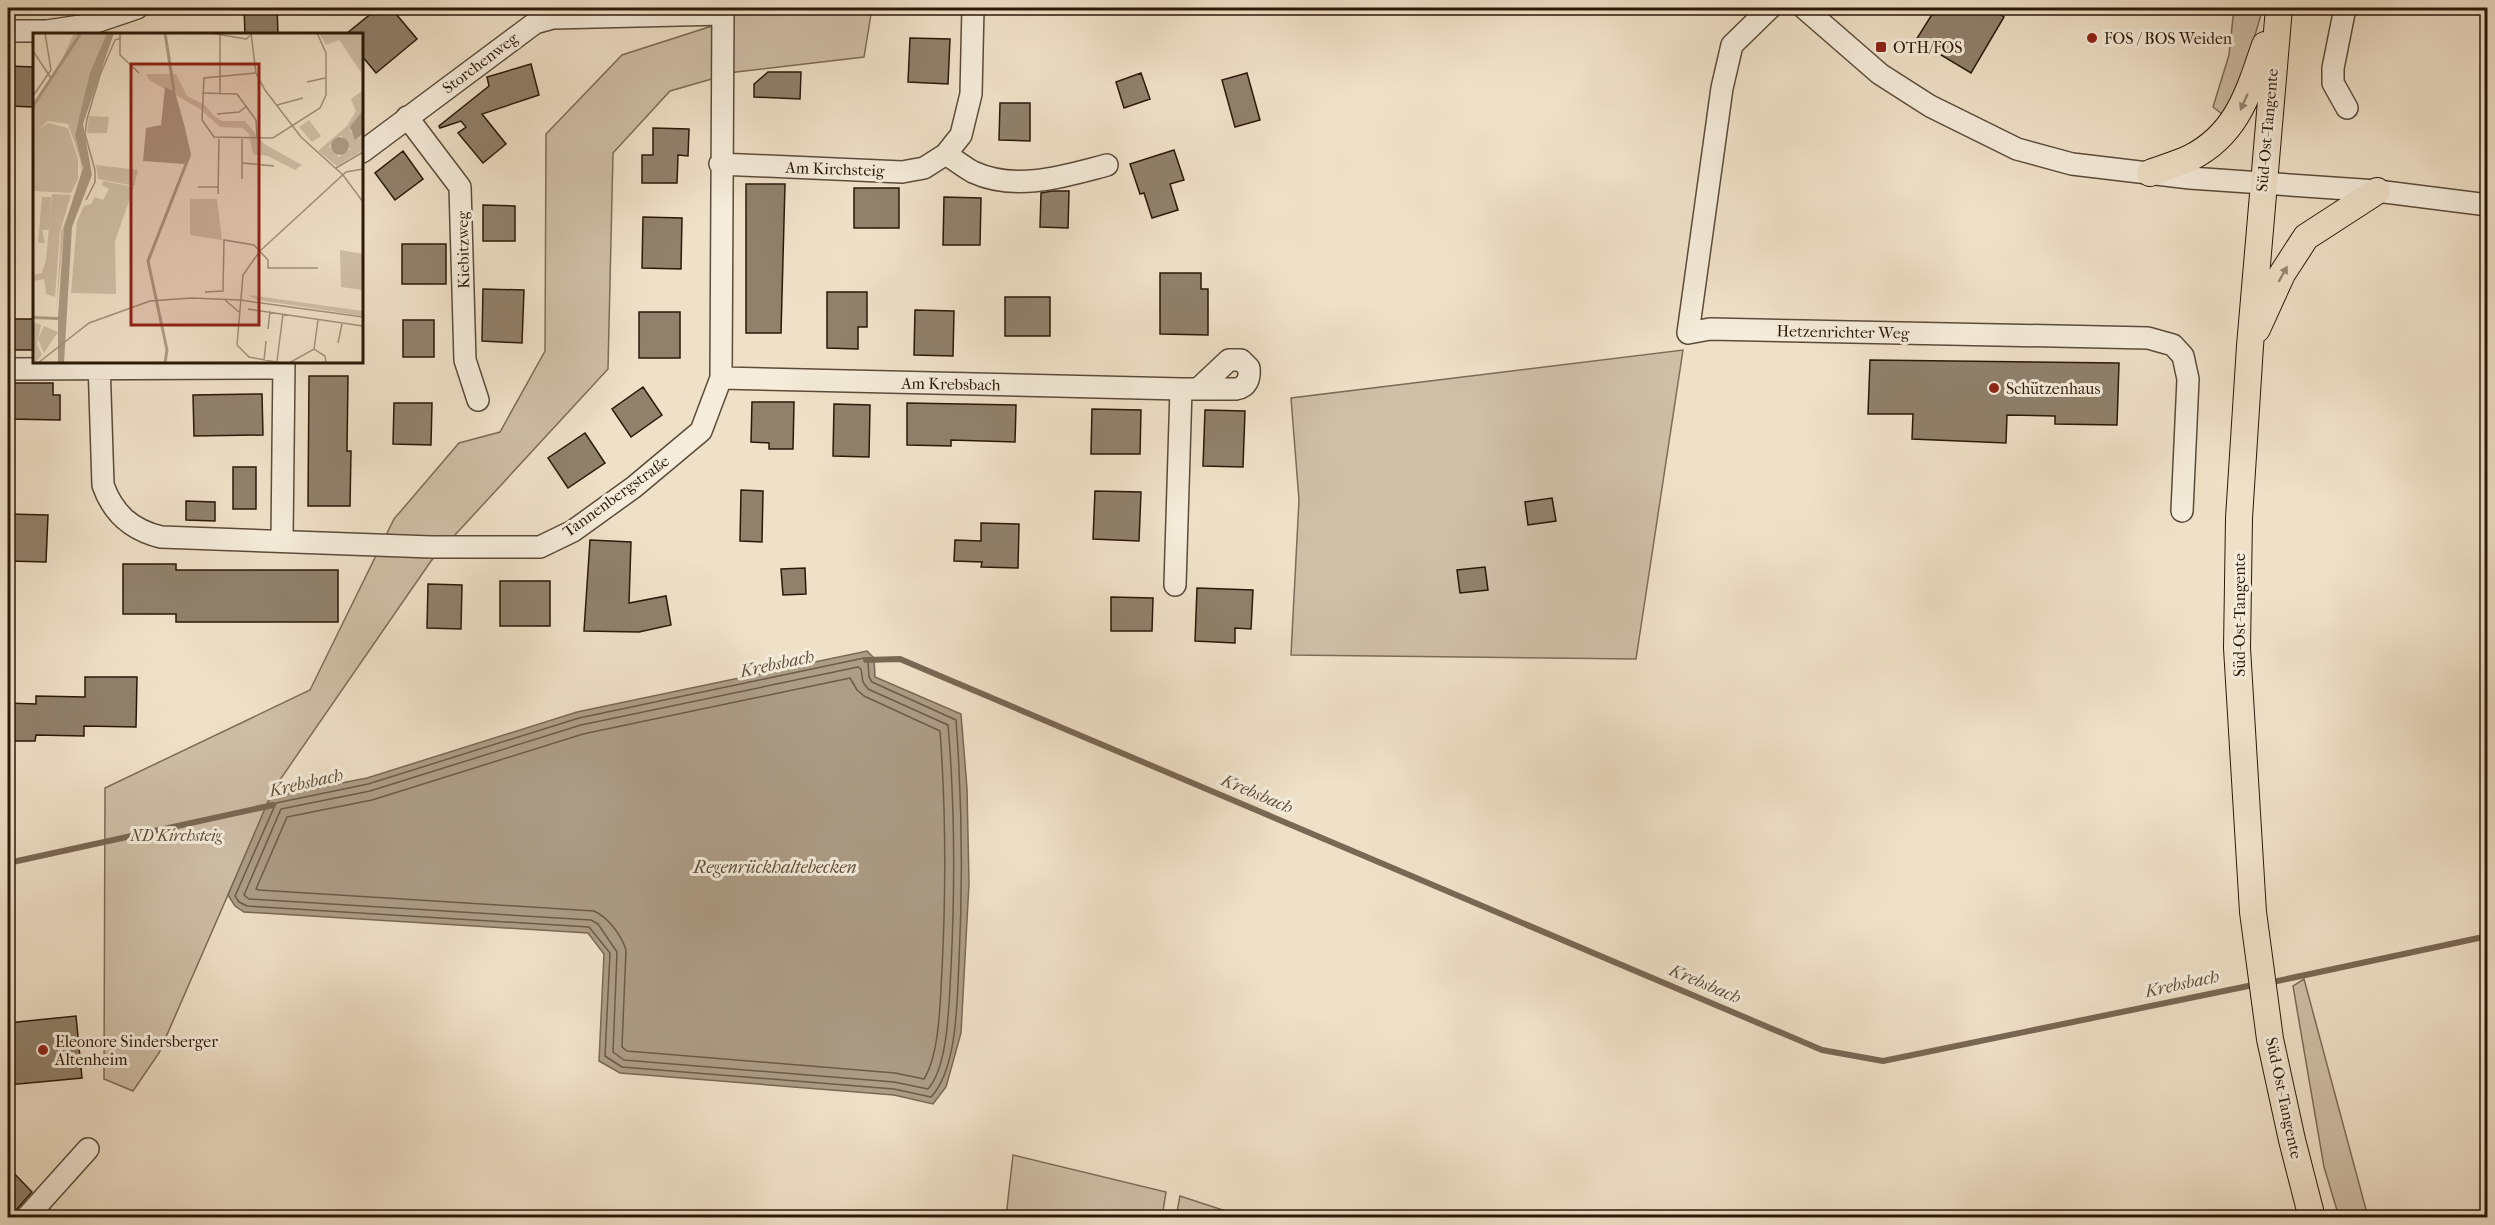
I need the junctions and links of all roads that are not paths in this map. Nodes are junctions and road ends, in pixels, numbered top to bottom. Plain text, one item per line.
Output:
1 (137, 8) edge
2 (973, 8) edge
3 (1770, 8) edge
4 (1804, 8) edge
5 (2279, 8) edge
6 (2345, 8) edge
7 (722, 11) edge
8 (87, 30) edge
9 (8, 31) edge
10 (2347, 108) dead end
11 (407, 117) junction
12 (363, 151) edge
13 (946, 154) junction
14 (720, 164) junction
15 (1107, 165) dead end
16 (2150, 173) junction
17 (2262, 183) junction
18 (2377, 191) junction
19 (2487, 205) edge
20 (2250, 346) junction
21 (99, 365) edge
22 (283, 365) edge
23 (8, 369) edge
24 (721, 378) junction
25 (478, 400) dead end
26 (2182, 511) dead end
27 (282, 540) junction
28 (1175, 585) dead end
29 (88, 1149) dead end
30 (26, 1218) edge
31 (2312, 1218) edge

1 - 8 street
2 - 13 street, Am Kirchsteig
3 - 26 street, Hetzenrichter Weg
4 - 16 street
5 -> 16 main road
5 - 17 main road, Süd-Ost-Tangente
6 - 10 street
7 - 11 street, Storchenweg
7 - 14 street, Tannenbergstraße
8 - 9 street
11 - 12 street, Storchenweg
11 - 25 street, Kiebitzweg
13 - 14 street, Am Kirchsteig
13 - 15 street
14 - 24 street, Tannenbergstraße
16 - 17 street
17 - 18 street
17 - 20 main road, Süd-Ost-Tangente
18 - 19 street
20 -> 18 main road
20 - 31 main road, Süd-Ost-Tangente
21 - 22 street
21 - 23 street
21 - 27 street, Tannenbergstraße
22 - 27 street
24 - 27 street, Tannenbergstraße
24 - 28 street, Am Krebsbach
29 - 30 street

